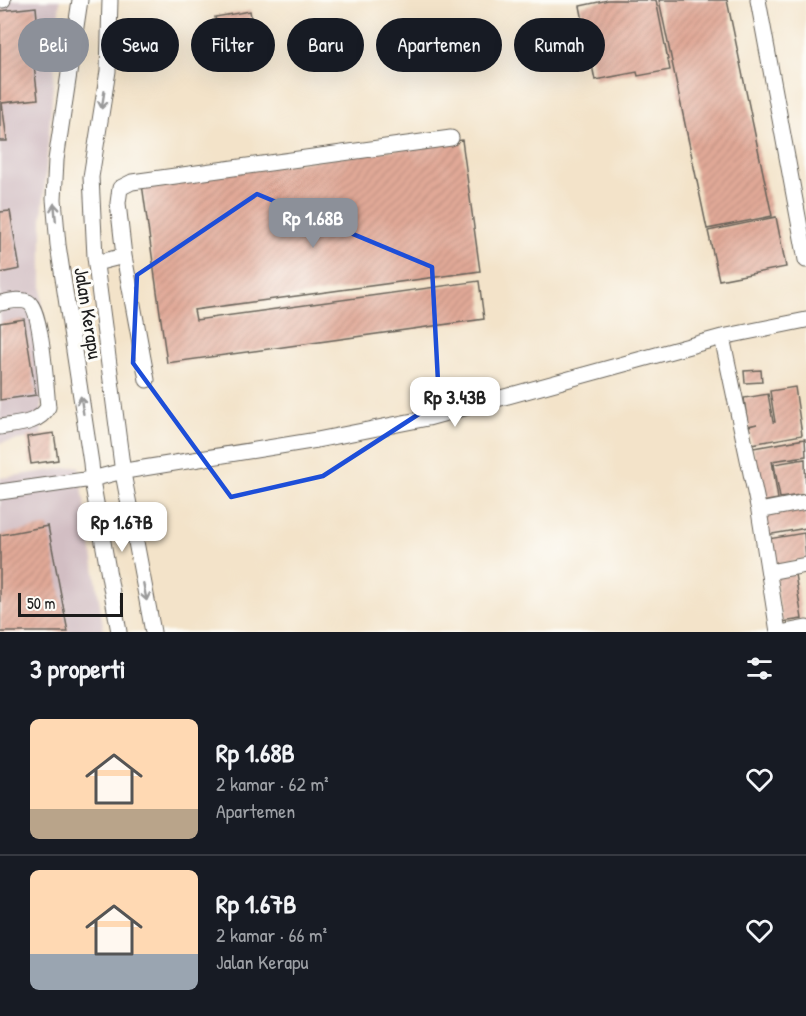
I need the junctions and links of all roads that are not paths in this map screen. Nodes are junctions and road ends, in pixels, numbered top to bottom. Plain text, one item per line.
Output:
1 (80, 0) edge
2 (110, 0) edge
3 (758, 0) edge
4 (451, 138) dead end
5 (124, 256) junction
6 (806, 261) edge
7 (96, 263) junction
8 (0, 303) edge
9 (806, 320) edge
10 (722, 337) junction
11 (147, 380) dead end
12 (0, 427) edge
13 (123, 473) junction
14 (92, 479) junction
15 (0, 492) edge
16 (806, 502) edge
17 (759, 511) junction
18 (806, 565) edge
19 (769, 572) junction
20 (806, 628) edge
21 (119, 632) edge
22 (153, 632) edge
23 (778, 632) edge
24 (785, 632) edge

14 -> 1 street, Jalan Kerapu
2 -> 7 street
3 - 6 street
4 - 5 street
5 - 7 street
5 - 11 street
7 - 13 street
8 - 12 street
9 - 10 street
10 - 13 street
10 - 17 street
13 - 14 street
13 -> 22 street
14 - 15 street
14 - 21 street, Jalan Kerapu
16 - 17 street
17 - 19 street
18 - 19 street
19 - 23 street
20 - 24 street

